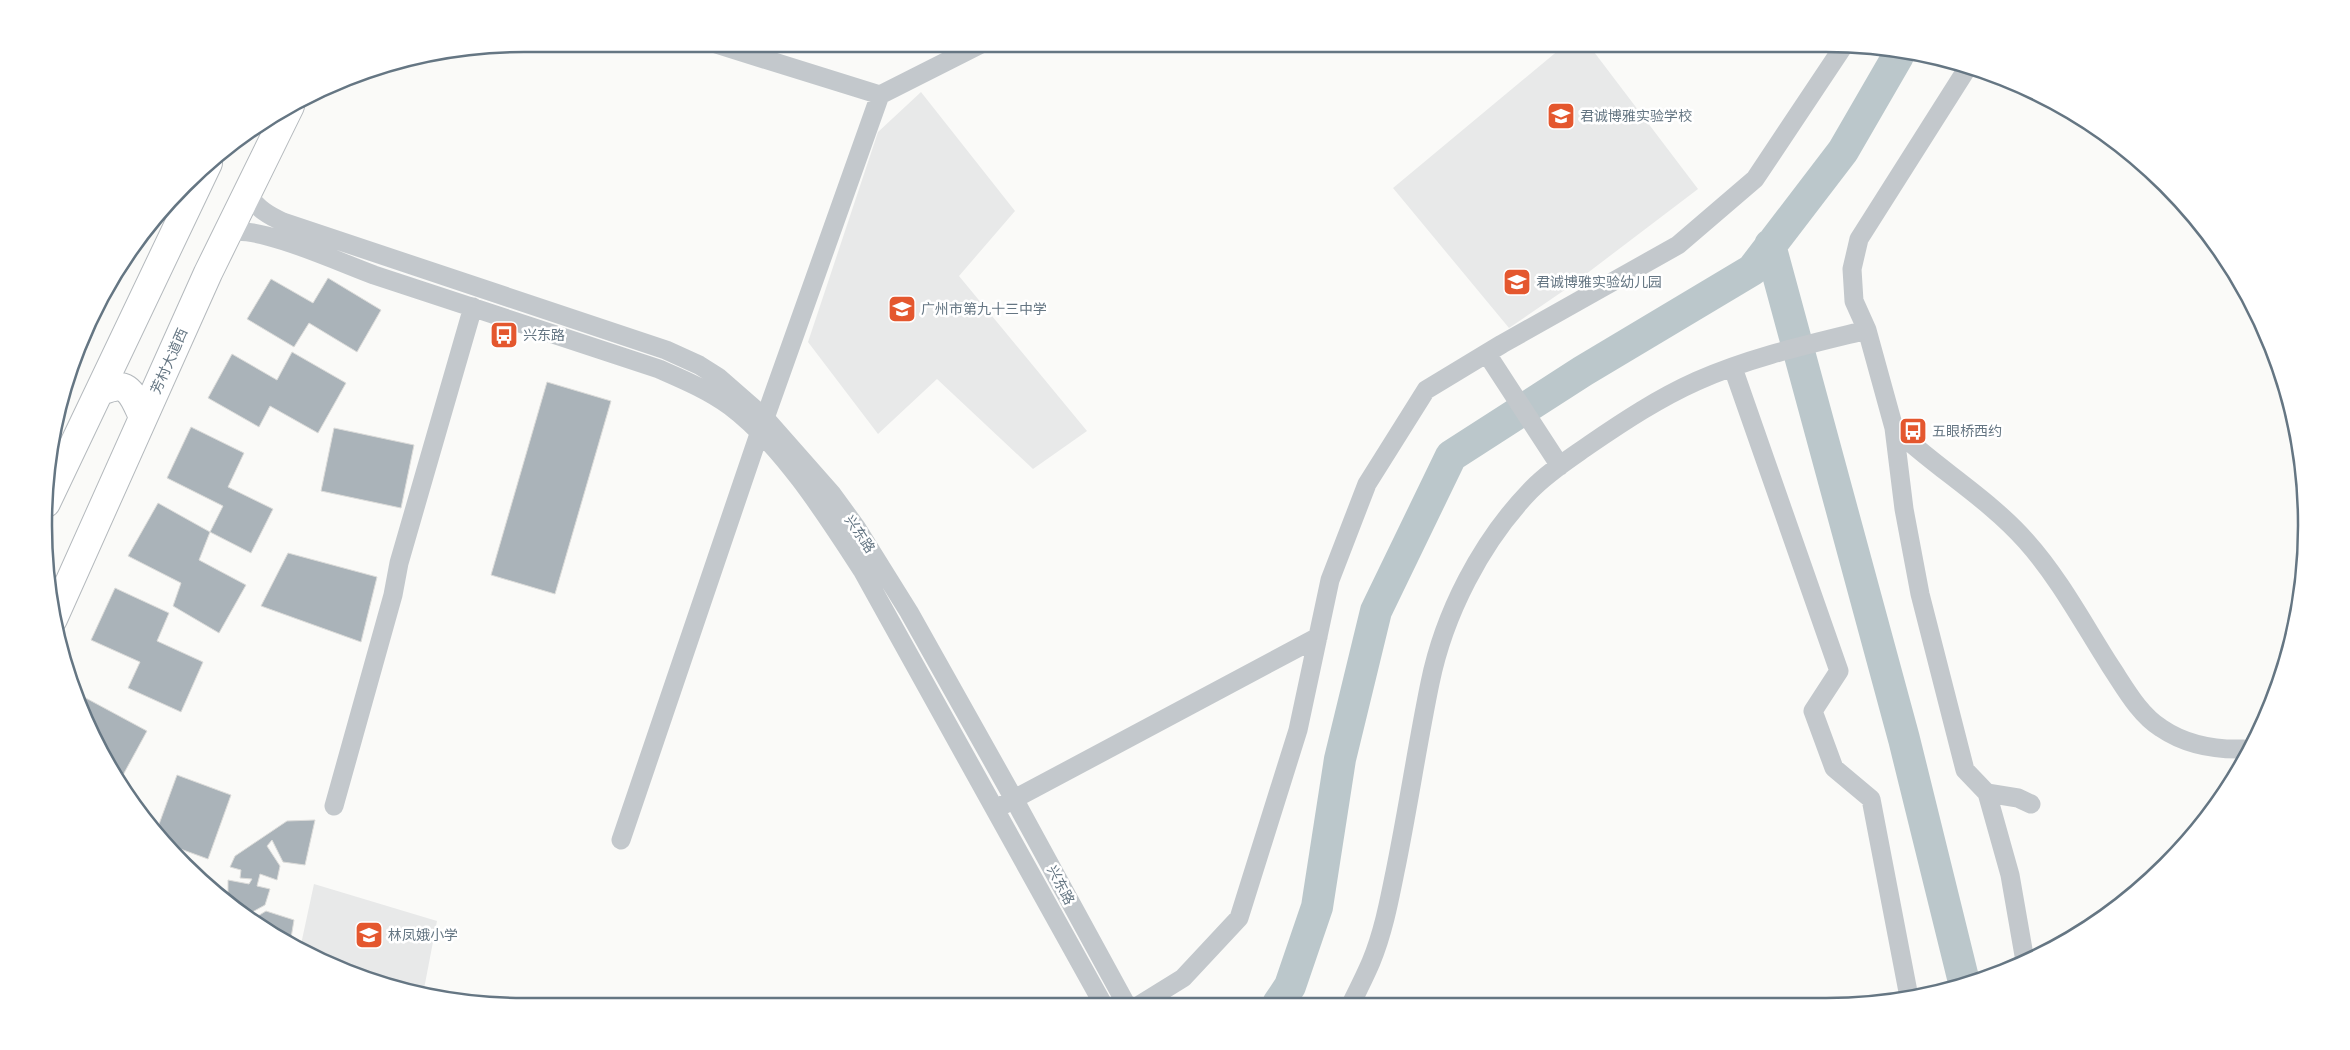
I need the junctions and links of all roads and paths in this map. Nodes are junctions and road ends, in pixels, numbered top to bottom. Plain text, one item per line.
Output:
1 (742, 52) edge
2 (965, 52) edge
3 (1839, 53) edge
4 (1964, 74) edge
5 (880, 95) junction
6 (279, 122) edge
7 (198, 185) edge
8 (248, 195) junction
9 (230, 232) junction
10 (474, 307) junction
11 (1867, 330) junction
12 (1487, 354) junction
13 (1733, 368) junction
14 (99, 392) junction
15 (143, 417) junction
16 (762, 426) junction
17 (1894, 428) junction
18 (1560, 466) junction
19 (55, 484) edge
20 (60, 604) edge
21 (1318, 636) junction
22 (2241, 749) edge
23 (1987, 793) junction
24 (1014, 799) junction
25 (2031, 804) dead end
26 (334, 806) dead end
27 (996, 809) junction
28 (621, 840) dead end
29 (2024, 954) edge
30 (1908, 990) edge
31 (1100, 998) edge
32 (1123, 998) edge
33 (1151, 998) edge
34 (1354, 998) edge

1 - 5 street
2 - 5 street
3 - 12 street
4 - 11 street
5 - 16 street
6 - 8 highway, 芳村大道西
7 - 14 highway
8 - 9 highway, 芳村大道西
8 - 16 street, 兴东路
9 - 10 street, 兴东路
9 - 15 highway, 芳村大道西
10 - 16 street, 兴东路
10 - 26 street
11 - 13 street
11 - 17 street
12 - 18 street
12 - 21 street
13 - 18 street
13 - 30 street
14 - 15 highway
14 - 19 highway
15 - 20 highway, 芳村大道西
16 - 24 street, 兴东路
16 - 27 street, 兴东路
16 - 28 street
17 - 22 street
17 - 23 street
18 - 34 street
21 - 24 street
21 - 33 street
23 - 25 street
23 - 29 street
24 - 27 street
24 - 32 street, 兴东路
27 - 31 street, 兴东路

